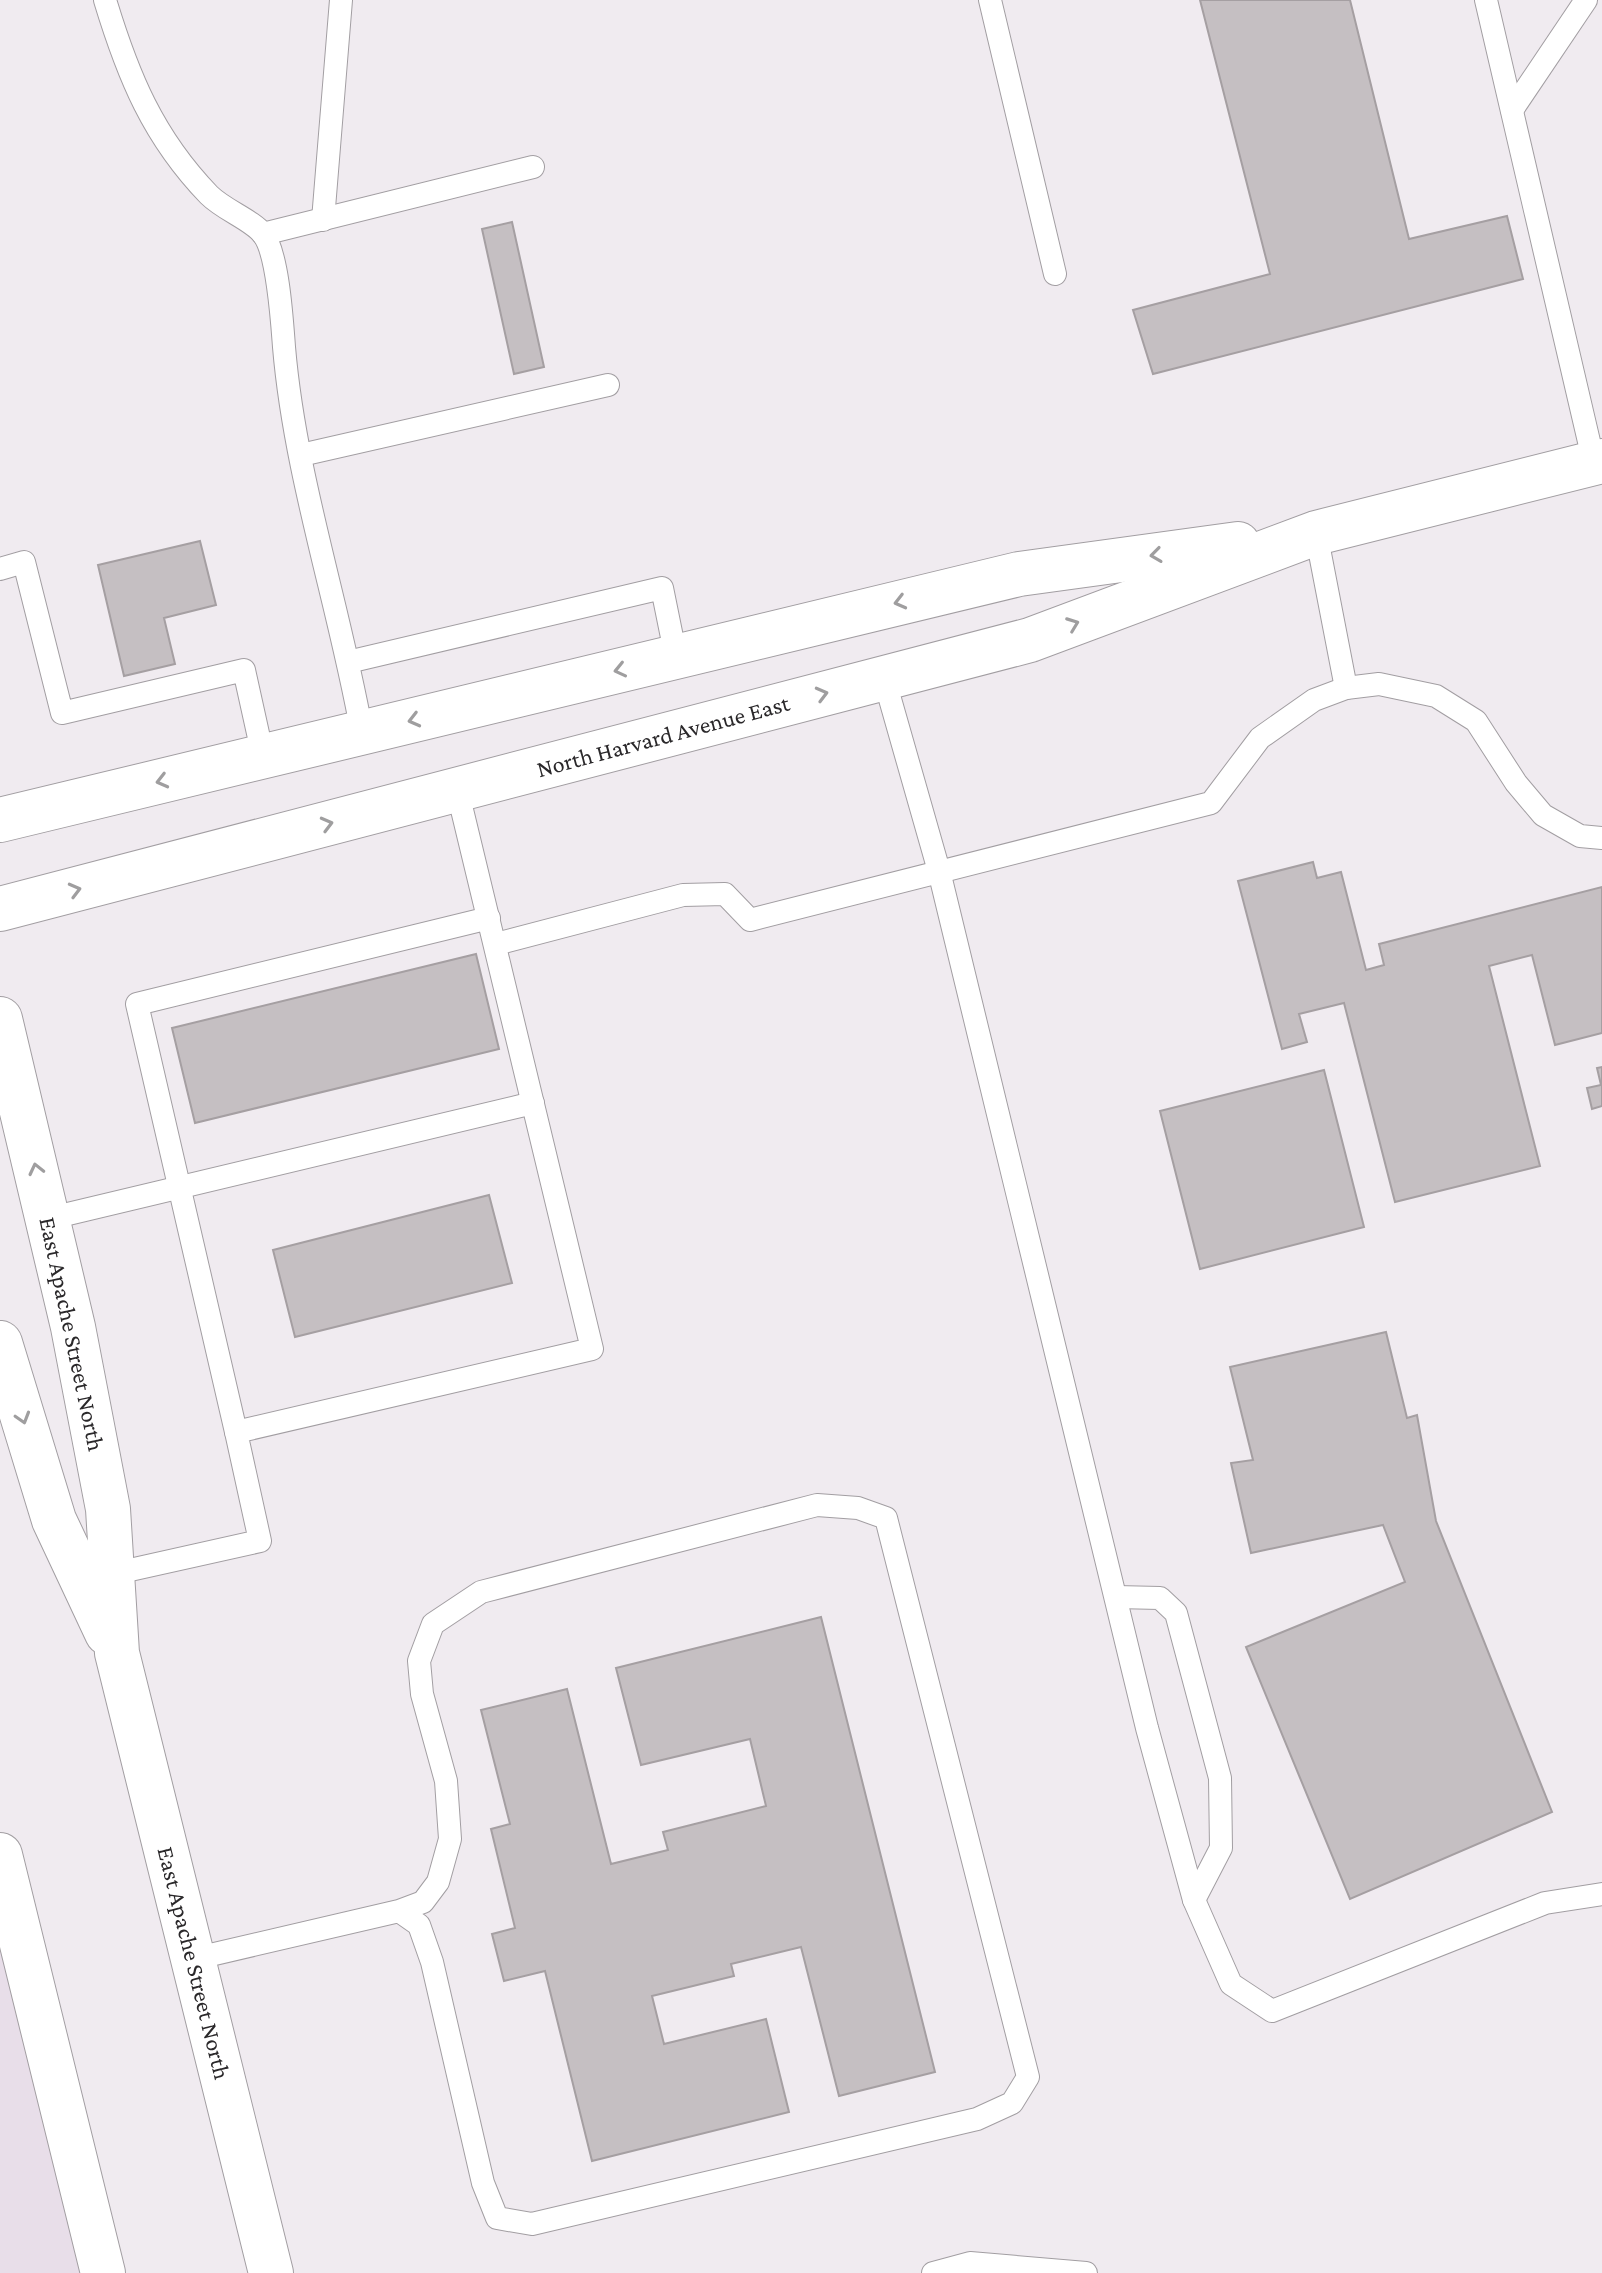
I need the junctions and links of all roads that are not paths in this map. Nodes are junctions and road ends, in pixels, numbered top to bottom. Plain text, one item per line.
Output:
1 (105, 0) edge
2 (341, 0) edge
3 (990, 0) edge
4 (1486, 0) edge
5 (1586, 0) edge
6 (1512, 110) junction
7 (533, 167) dead end
8 (323, 220) junction
9 (263, 234) junction
10 (1055, 274) dead end
11 (608, 385) dead end
12 (301, 455) junction
13 (1598, 462) edge
14 (1316, 533) junction
15 (0, 569) edge
16 (676, 657) junction
17 (348, 662) junction
18 (884, 678) junction
19 (1346, 688) junction
20 (362, 733) junction
21 (263, 756) junction
22 (457, 789) junction
23 (0, 820) edge
24 (1602, 838) edge
25 (939, 871) junction
26 (0, 909) edge
27 (489, 918) junction
28 (496, 944) junction
29 (0, 1019) edge
30 (533, 1103) junction
31 (179, 1187) junction
32 (47, 1219) junction
33 (0, 1343) edge
34 (236, 1432) junction
35 (112, 1574) junction
36 (1116, 1597) junction
37 (117, 1653) junction
38 (0, 1855) edge
39 (1602, 1894) edge
40 (1194, 1900) junction
41 (6, 1904) edge
42 (399, 1911) junction
43 (193, 1959) junction
44 (103, 2273) edge
45 (271, 2273) edge
46 (933, 2273) edge
47 (1086, 2273) edge

1 - 9 lane
2 - 8 lane
3 - 10 lane
4 - 6 lane
5 - 6 lane
6 - 13 lane
7 - 8 lane
8 - 9 lane
9 - 12 lane
11 - 12 lane
12 - 17 lane
13 - 14 main road, North Harvard Avenue East
14 -> 16 main road, North Harvard Avenue East
18 -> 14 main road, North Harvard Avenue East
14 - 19 lane
15 - 21 lane
16 - 17 lane
16 -> 20 main road, North Harvard Avenue East
17 - 20 lane
22 -> 18 main road, North Harvard Avenue East
18 - 25 lane
19 - 24 lane
19 - 25 lane
20 - 21 main road, North Harvard Avenue East
21 -> 23 main road, North Harvard Avenue East
26 -> 22 main road, North Harvard Avenue East
22 - 27 lane
25 - 28 lane
25 - 36 lane
27 - 28 lane
27 - 31 lane
28 - 30 lane
32 -> 29 main road, East Apache Street North
30 - 31 lane
30 - 34 lane
31 - 32 lane
31 - 34 lane
32 - 35 main road, East Apache Street North
33 -> 37 main road, East Apache Street North
34 - 35 lane
35 - 37 main road, East Apache Street North
36 - 40 lane
36 - 40 lane
37 - 43 main road, East Apache Street North
38 - 41 main road
39 - 40 lane
41 - 44 main road
42 - 42 lane
42 - 43 lane
43 - 45 main road, East Apache Street North
46 - 47 lane

